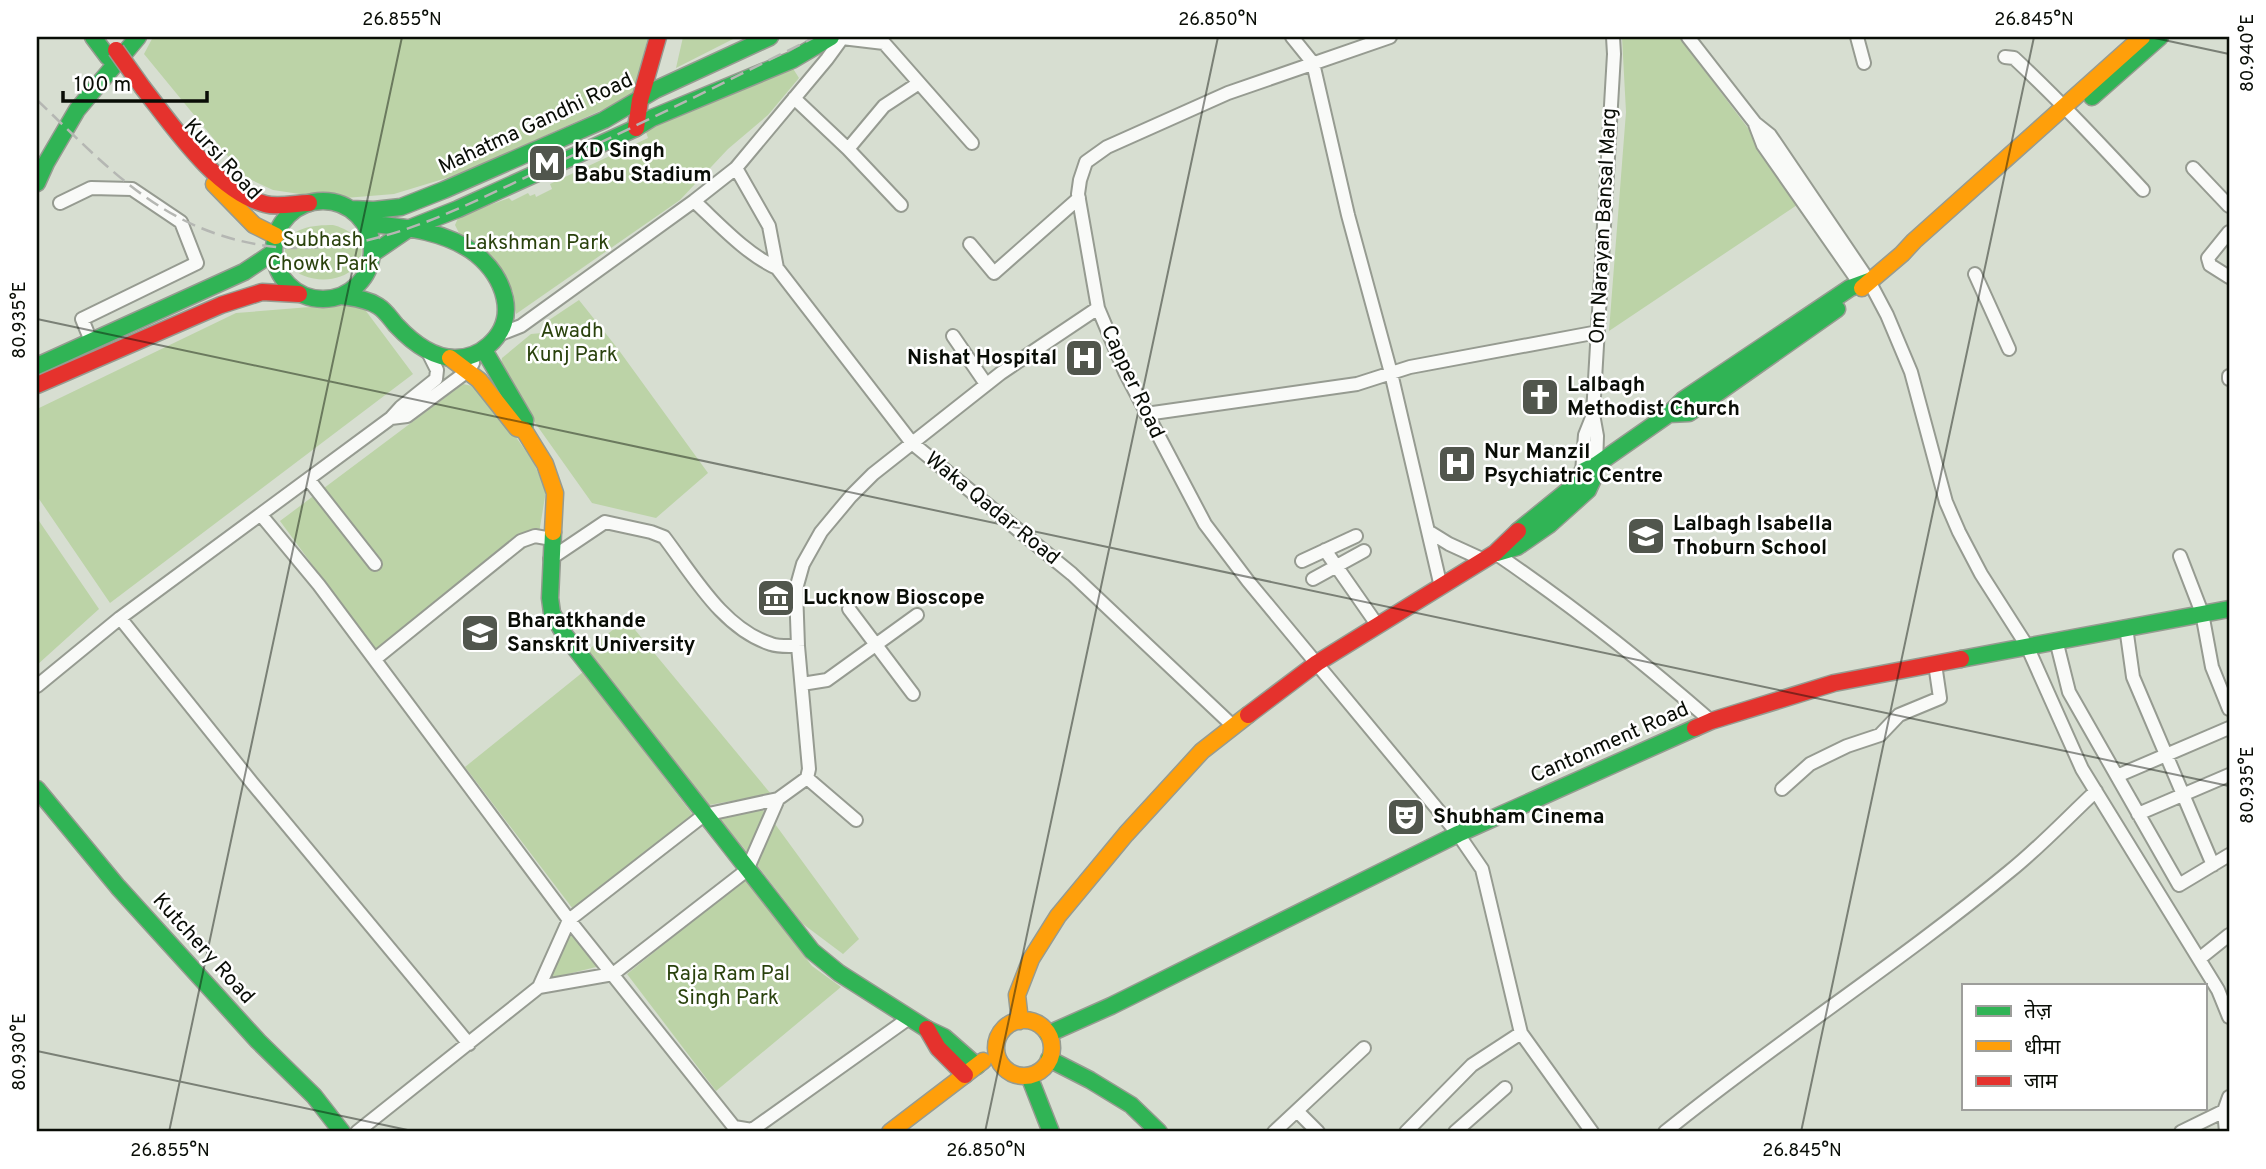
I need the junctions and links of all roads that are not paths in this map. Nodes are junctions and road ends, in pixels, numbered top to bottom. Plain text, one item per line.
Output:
1 (93, 37) edge
2 (106, 37) edge
3 (138, 37) edge
4 (658, 37) edge
5 (667, 37) edge
6 (770, 37) edge
7 (831, 37) edge
8 (843, 37) edge
9 (1292, 37) edge
10 (1614, 37) edge
11 (1688, 37) edge
12 (1857, 37) edge
13 (2142, 37) edge
14 (2160, 37) edge
15 (1384, 38) edge
16 (112, 54) junction
17 (2130, 56) junction
18 (2005, 57) dead end
19 (1313, 63) junction
20 (1864, 63) dead end
21 (919, 83) junction
22 (139, 90) junction
23 (654, 90) junction
24 (794, 98) junction
25 (640, 100) junction
26 (2068, 111) junction
27 (653, 118) junction
28 (636, 128) junction
29 (972, 143) dead end
30 (848, 149) junction
31 (736, 168) junction
32 (2193, 168) dead end
33 (37, 183) edge
34 (2143, 190) dead end
35 (1079, 198) junction
36 (694, 201) junction
37 (60, 203) dead end
38 (309, 203) junction
39 (901, 205) dead end
40 (2229, 206) edge
41 (351, 209) junction
42 (445, 214) junction
43 (364, 223) junction
44 (410, 228) junction
45 (2229, 232) edge
46 (445, 238) junction
47 (275, 244) junction
48 (970, 244) dead end
49 (372, 254) junction
50 (777, 268) junction
51 (1975, 274) dead end
52 (2229, 277) edge
53 (1865, 282) junction
54 (299, 294) junction
55 (342, 296) junction
56 (1098, 308) junction
57 (1598, 331) junction
58 (503, 332) junction
59 (953, 336) dead end
60 (91, 341) junction
61 (2009, 349) dead end
62 (428, 352) junction
63 (482, 352) junction
64 (450, 358) junction
65 (37, 366) edge
66 (469, 370) junction
67 (1391, 373) junction
68 (986, 384) junction
69 (37, 385) edge
70 (1146, 414) junction
71 (391, 418) junction
72 (524, 430) junction
73 (912, 443) junction
74 (1589, 469) junction
75 (309, 480) junction
76 (261, 515) junction
77 (1428, 531) junction
78 (1356, 536) dead end
79 (552, 539) junction
80 (1325, 550) junction
81 (1364, 551) dead end
82 (2180, 556) dead end
83 (1489, 557) junction
84 (550, 559) junction
85 (1302, 561) dead end
86 (375, 565) dead end
87 (1336, 566) junction
88 (1313, 579) dead end
89 (1441, 587) junction
90 (2229, 608) edge
91 (849, 609) dead end
92 (2202, 613) junction
93 (917, 615) dead end
94 (120, 618) junction
95 (1378, 626) junction
96 (2126, 627) junction
97 (2056, 640) junction
98 (877, 645) junction
99 (798, 646) junction
100 (2027, 646) junction
101 (374, 659) junction
102 (1317, 663) junction
103 (1935, 664) junction
104 (802, 684) junction
105 (37, 686) edge
106 (913, 694) dead end
107 (2229, 709) edge
108 (1711, 721) junction
109 (1233, 726) junction
110 (2229, 728) edge
111 (2165, 755) junction
112 (2229, 775) edge
113 (2117, 776) junction
114 (807, 778) junction
115 (37, 789) edge
116 (1782, 789) dead end
117 (2095, 791) junction
118 (2182, 795) junction
119 (778, 799) junction
120 (2138, 814) junction
121 (704, 815) junction
122 (856, 820) dead end
123 (1458, 834) junction
124 (2229, 855) edge
125 (2213, 864) junction
126 (747, 870) junction
127 (569, 920) junction
128 (2229, 935) edge
129 (2199, 959) junction
130 (613, 974) junction
131 (539, 987) junction
132 (2224, 987) edge
133 (2229, 1017) edge
134 (909, 1018) junction
135 (1020, 1021) junction
136 (1521, 1033) junction
137 (1048, 1034) junction
138 (469, 1044) junction
139 (1364, 1048) dead end
140 (996, 1051) junction
141 (1049, 1059) junction
142 (971, 1070) junction
143 (1029, 1076) junction
144 (1505, 1087) dead end
145 (2229, 1097) edge
146 (1297, 1111) junction
147 (2224, 1111) junction
148 (342, 1132) edge
149 (357, 1132) edge
150 (890, 1132) edge
151 (1051, 1132) edge
152 (1158, 1132) edge
153 (1274, 1132) edge
154 (1318, 1132) edge
155 (1406, 1132) edge
156 (1455, 1132) edge
157 (1592, 1132) edge
158 (1665, 1132) edge
159 (2181, 1132) edge
160 (2226, 1132) edge

1 - 16 street, Kursi Road
2 - 16 street, Kursi Road
3 - 33 street
4 - 25 street
5 - 23 street
6 - 23 street, Mahatma Gandhi Road
7 - 27 street
8 - 21 street
8 - 24 street
9 - 19 street
10 - 57 street, Om Narayan Bansal Marg
11 - 53 street
12 - 20 street
13 - 17 street
14 - 17 street
15 - 19 street, Capper Road
16 - 22 street, Kursi Road, bridge
17 - 26 street
18 - 26 street
19 - 35 street, Capper Road
19 - 67 street
21 - 29 street
21 - 30 street
22 - 38 street, Kursi Road
22 - 47 street, Kursi Road
23 - 25 street, Mahatma Gandhi Road
23 - 27 street
24 - 30 street
24 - 31 street
25 - 28 street
25 - 41 street, Mahatma Gandhi Road
26 - 34 street
26 - 53 street
27 - 28 street
28 - 42 street
30 - 39 street
31 - 36 street
31 - 50 street, Waka Qadar Road
32 - 40 street
35 - 48 street
35 - 56 street, Capper Road
36 - 50 street, Waka Qadar Road
36 - 58 street
37 - 60 street
38 - 41 street
38 - 47 street
41 - 43 street
42 - 44 street
42 - 46 street
43 - 44 street
43 - 49 street
44 - 46 street
44 - 49 street
45 - 52 street
46 - 58 street
47 - 54 street
47 - 60 street
49 - 55 street
50 - 73 street, Waka Qadar Road
51 - 61 street
53 - 74 street
53 - 100 street
54 - 55 street
54 - 69 street
55 - 62 street
56 - 68 street
56 - 70 street, Capper Road
57 - 67 street
57 - 74 street, Om Narayan Bansal Marg
58 - 63 street
59 - 68 street
60 - 65 street
62 - 64 street
62 - 71 street
63 - 64 street
63 - 66 street
63 - 72 street
64 - 66 street
66 - 71 street
66 - 72 street
67 - 70 street
67 - 77 street
68 - 73 street
70 - 102 street, Capper Road
71 - 75 street
72 - 79 street
73 - 99 street
73 - 109 street, Waka Qadar Road
74 - 83 street
75 - 76 street
75 - 86 street
76 - 94 street
76 - 101 street
77 - 83 street
77 - 89 street
78 - 80 street
79 - 84 street
79 - 101 street
80 - 85 street
80 - 87 street
81 - 87 street
82 - 92 street
83 - 89 street
83 - 108 street
84 - 99 street
84 - 121 street
87 - 88 street
87 - 95 street
89 - 95 street
90 - 92 street, Cantonment Road
91 - 98 street
92 - 96 street, Cantonment Road
92 - 107 street
93 - 98 street
94 - 105 street
94 - 138 street
95 - 102 street
96 - 97 street, Cantonment Road
96 - 111 street
97 - 100 street, Cantonment Road
97 - 113 street
98 - 104 street
98 - 106 street
99 - 104 street
100 - 103 street, Cantonment Road
100 - 117 street
101 - 127 street
102 - 109 street
102 - 123 street, Capper Road
103 - 108 street, Cantonment Road
103 - 116 street
104 - 114 street
108 - 123 street, Cantonment Road
109 - 135 street
110 - 111 street
111 - 113 street
111 - 118 street
112 - 118 street
113 - 120 street
114 - 119 street
114 - 122 street
115 - 148 street, Kutchery Road
117 - 129 street
117 - 158 street
118 - 120 street
118 - 125 street
119 - 121 street
119 - 126 street
120 - 125 street
121 - 126 street
121 - 127 street
123 - 136 street, Capper Road
123 - 137 street, Cantonment Road
124 - 125 street
126 - 130 street
126 - 134 street
127 - 130 street
127 - 131 street
128 - 129 street
129 - 132 street
130 - 131 street
130 - 134 street
131 - 138 street
132 - 133 street
134 - 142 street
135 - 137 street
135 - 140 street
136 - 155 street
136 - 157 street
137 - 141 street
138 - 149 street
139 - 146 street
140 - 142 street
140 - 143 street
141 - 143 street
141 - 152 street
142 - 150 street
143 - 151 street
144 - 156 street
145 - 147 street
146 - 153 street
146 - 154 street
147 - 159 street
147 - 160 street

